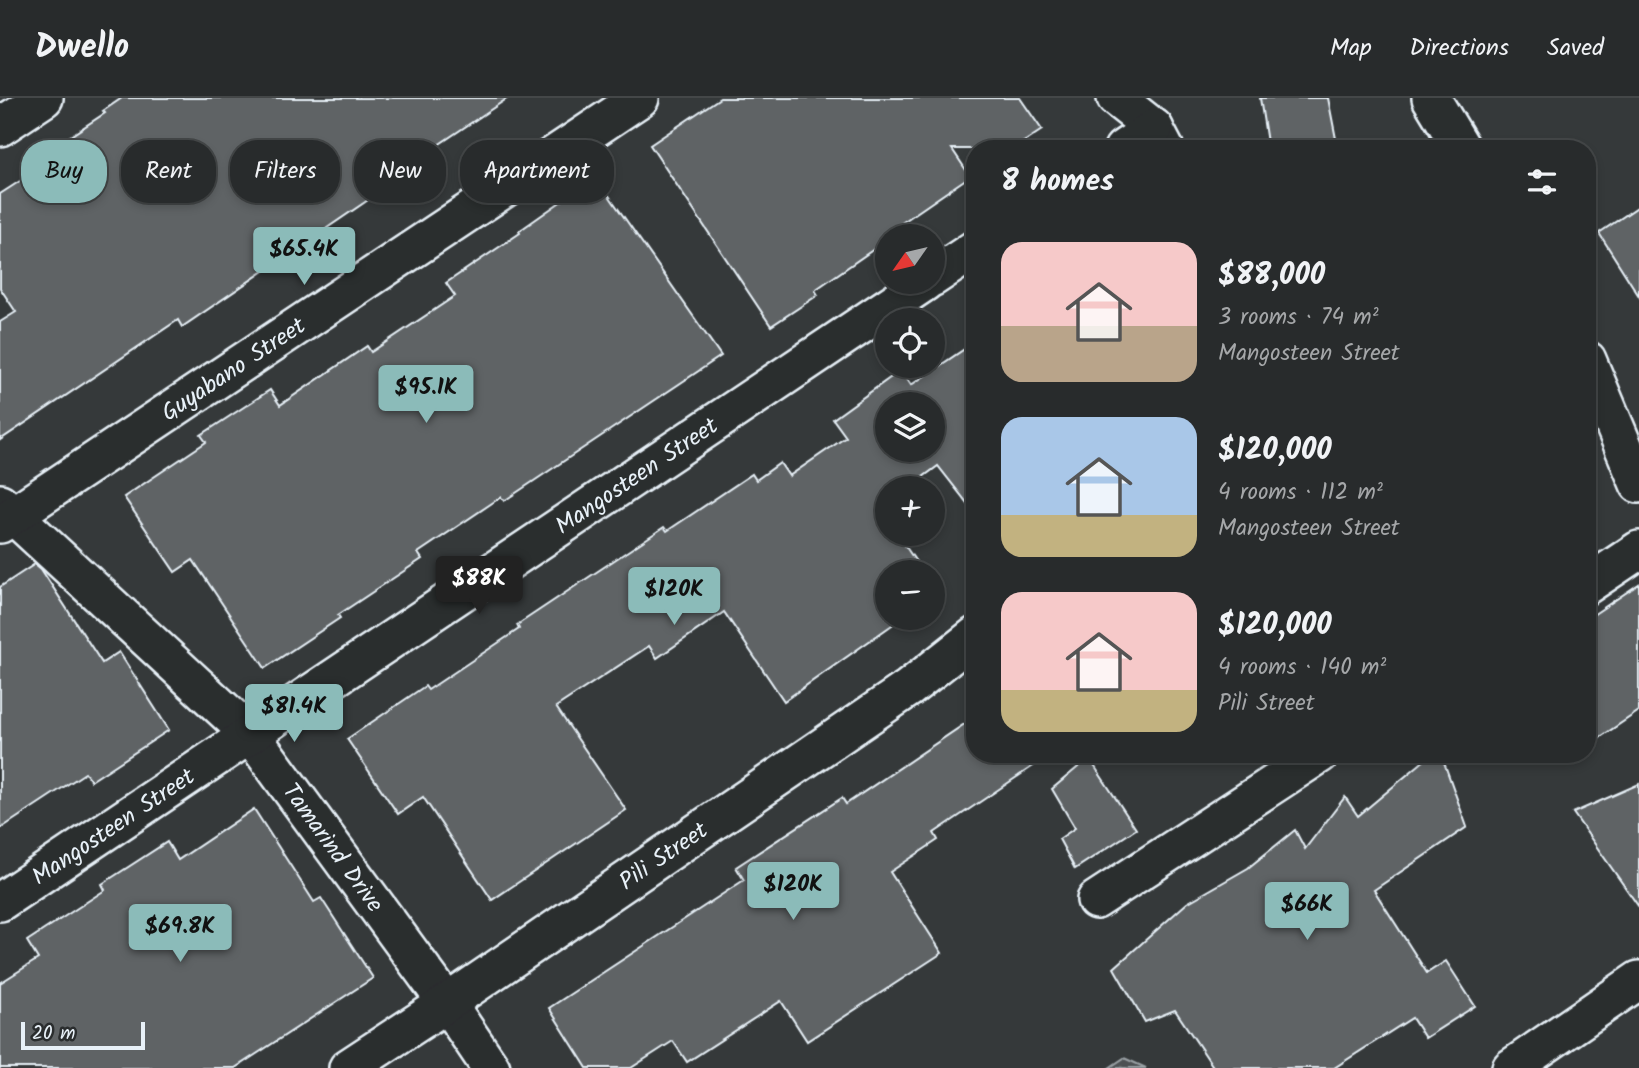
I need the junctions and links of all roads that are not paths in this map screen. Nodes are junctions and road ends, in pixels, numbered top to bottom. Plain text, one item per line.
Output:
1 (44, 98) edge
2 (640, 98) edge
3 (1116, 98) edge
4 (1431, 98) edge
5 (0, 127) edge
6 (1160, 139) edge
7 (1457, 140) edge
8 (966, 255) edge
9 (945, 269) edge
10 (907, 294) edge
11 (1596, 381) edge
12 (1639, 484) edge
13 (4, 514) edge
14 (1639, 550) edge
15 (1596, 579) edge
16 (966, 643) edge
17 (251, 735) junction
18 (1283, 767) edge
19 (1096, 900) dead end
20 (0, 902) edge
21 (1639, 980) edge
22 (447, 1003) junction
23 (348, 1068) edge
24 (491, 1068) edge
25 (1511, 1068) edge

1 - 5 street
2 - 13 street, Guyabano Street
3 - 6 street
4 - 7 street
8 - 9 street
10 - 17 street, Mangosteen Street
11 - 12 street
13 - 17 street, Tamarind Drive
14 - 15 street
16 - 22 street, Pili Street
17 - 20 street, Mangosteen Street
17 - 22 street, Tamarind Drive
18 - 19 street
21 - 25 street
22 - 23 street, Pili Street
22 - 24 street, Tamarind Drive

